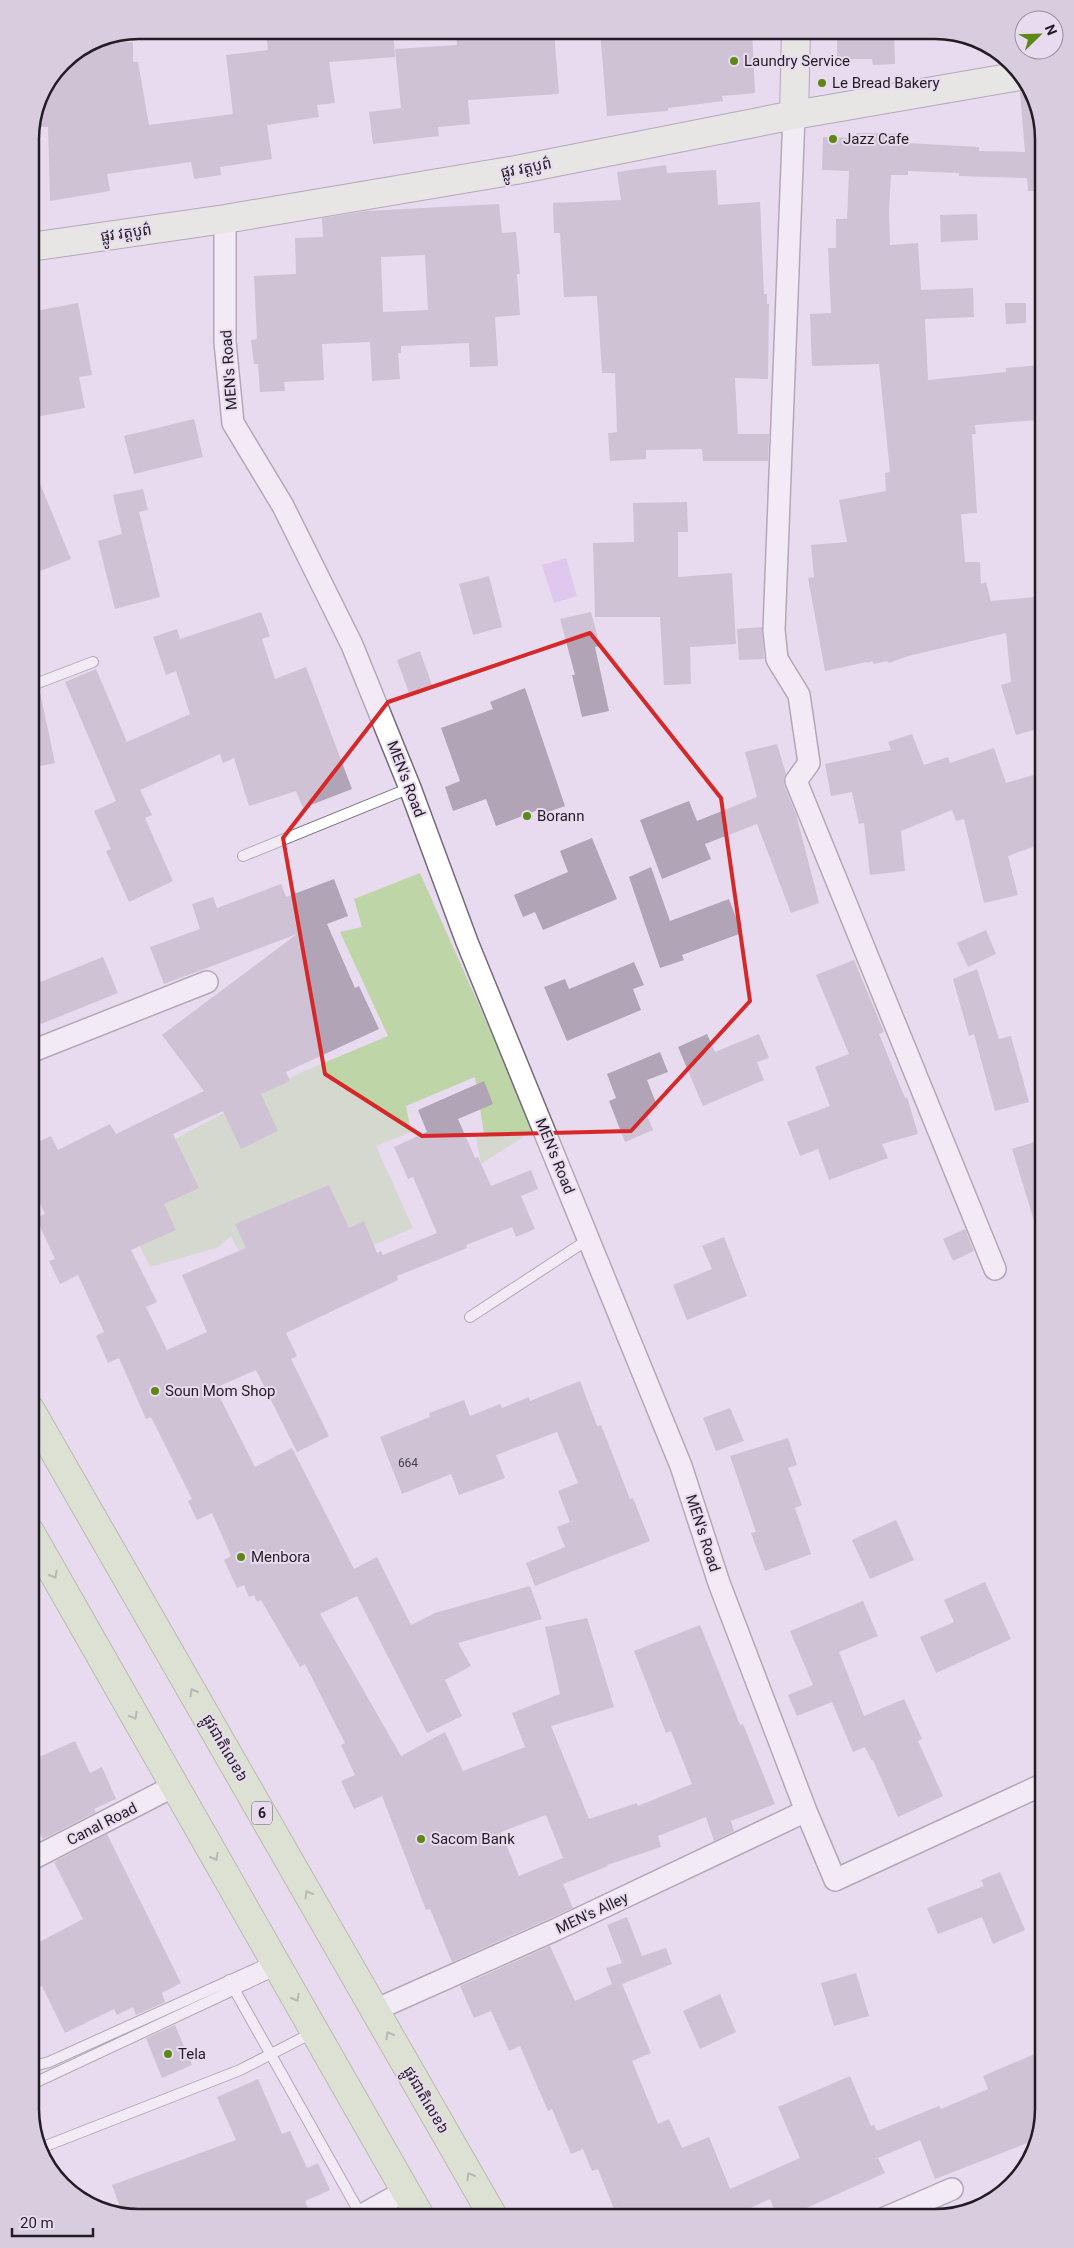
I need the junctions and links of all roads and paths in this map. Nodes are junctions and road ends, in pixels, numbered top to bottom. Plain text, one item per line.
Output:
1 (796, 39) edge
2 (1014, 77) edge
3 (794, 115) junction
4 (225, 219) junction
5 (39, 246) edge
6 (92, 662) dead end
7 (39, 683) edge
8 (410, 788) junction
9 (243, 856) dead end
10 (207, 982) dead end
11 (39, 1048) edge
12 (589, 1238) junction
13 (995, 1269) dead end
14 (470, 1317) dead end
15 (39, 1425) edge
16 (39, 1548) edge
17 (174, 1786) junction
18 (1035, 1788) edge
19 (806, 1811) junction
20 (39, 1855) edge
21 (276, 1964) junction
22 (229, 1980) junction
23 (235, 1991) junction
24 (375, 2010) junction
25 (315, 2032) junction
26 (270, 2054) junction
27 (39, 2065) edge
28 (39, 2081) edge
29 (45, 2146) edge
30 (952, 2189) dead end
31 (406, 2191) junction
32 (356, 2209) edge
33 (374, 2209) edge
34 (416, 2209) edge
35 (489, 2209) edge
36 (906, 2209) edge

1 - 3 street
2 - 3 street, ផ្លូវ វត្តបូព៌
3 - 4 street, ផ្លូវ វត្តបូព៌
3 - 13 street
4 - 5 street, ផ្លូវ វត្តបូព៌
4 - 8 street, MEN's Road
6 - 7 lane
8 - 9 lane
8 - 12 street, MEN's Road
10 - 11 street
12 - 14 lane
12 - 19 street, MEN's Road
24 -> 15 main road, ផ្លូវជាតិលេខ៦ / 6
16 -> 17 main road
17 - 20 street, Canal Road
17 -> 21 main road
18 - 19 street, MEN's Road
19 - 24 street, MEN's Alley
21 - 22 lane
21 - 23 lane
21 -> 25 main road
22 - 23 lane
22 - 27 lane
23 - 26 lane
23 - 28 lane
35 -> 24 main road, ផ្លូវជាតិលេខ៦ / 6
25 - 26 lane
25 - 31 main road
26 - 29 lane
26 - 32 lane
30 - 36 street
31 - 33 street
31 - 34 main road

